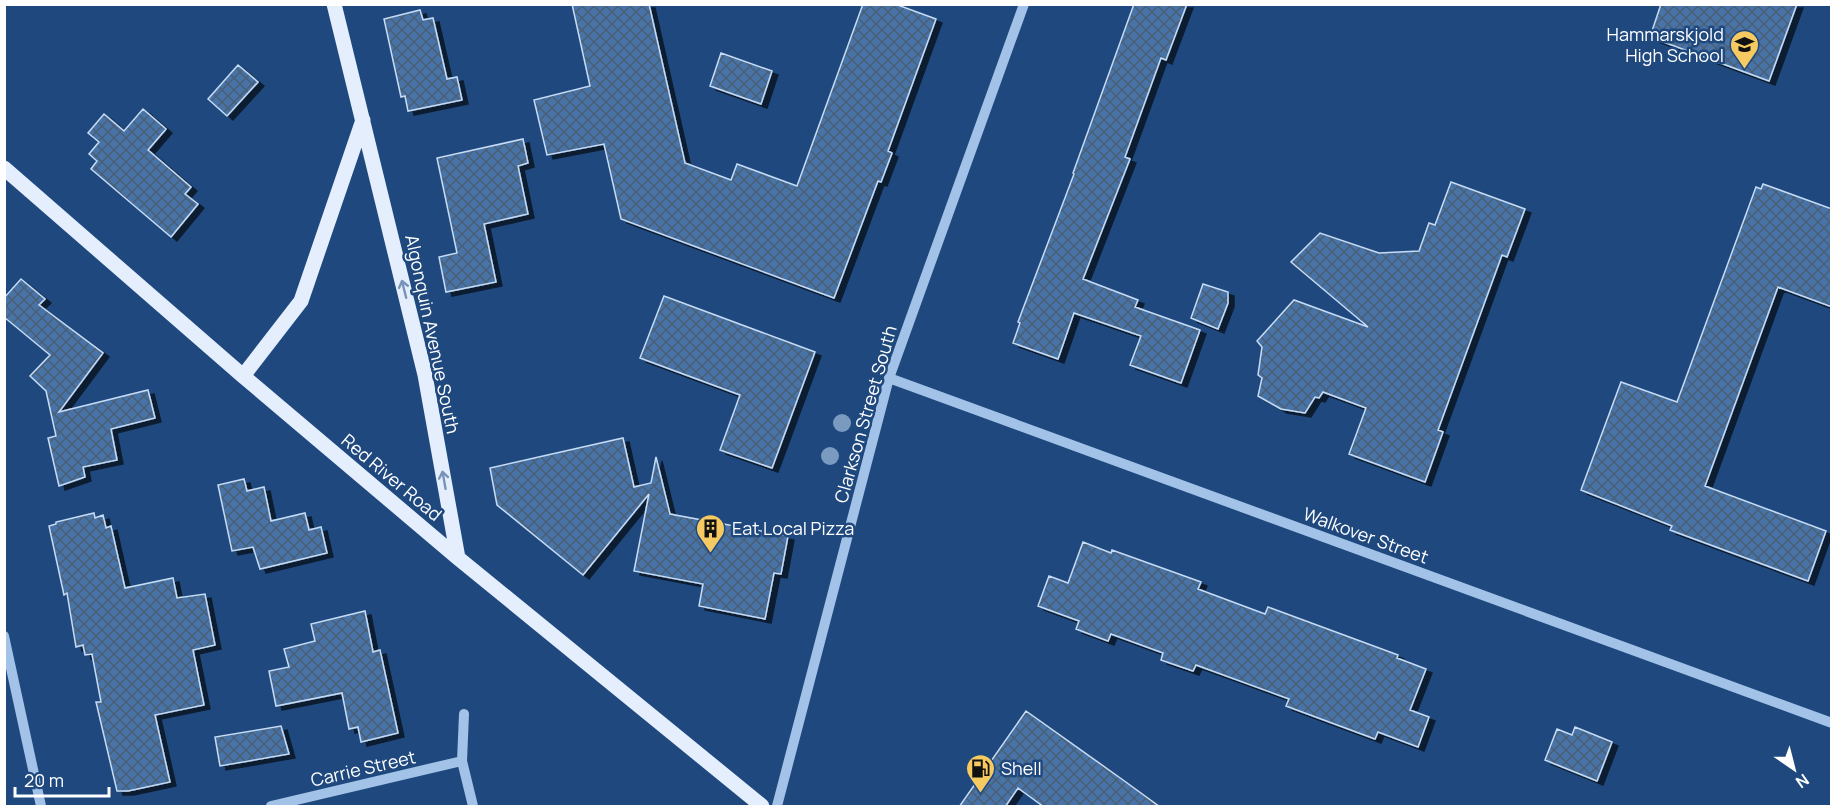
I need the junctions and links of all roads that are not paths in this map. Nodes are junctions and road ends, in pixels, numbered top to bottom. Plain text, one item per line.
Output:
1 (334, 4) edge
2 (1024, 4) edge
3 (363, 120) junction
4 (4, 168) edge
5 (243, 376) junction
6 (889, 378) junction
7 (458, 558) junction
8 (4, 636) edge
9 (464, 714) dead end
10 (1832, 723) edge
11 (462, 761) junction
12 (41, 807) edge
13 (271, 807) edge
14 (473, 807) edge
15 (762, 807) edge
16 (777, 807) edge

1 - 3 main road, Algonquin Avenue South
2 - 6 street, Clarkson Street South
3 - 5 main road
7 -> 3 main road, Algonquin Avenue South
4 - 5 main road, Red River Road
5 - 7 main road, Red River Road
6 - 10 street, Walkover Street
6 - 16 street, Clarkson Street South
7 - 15 main road, Red River Road
8 - 12 street
9 - 11 street
11 - 13 street, Carrie Street
11 - 14 street

